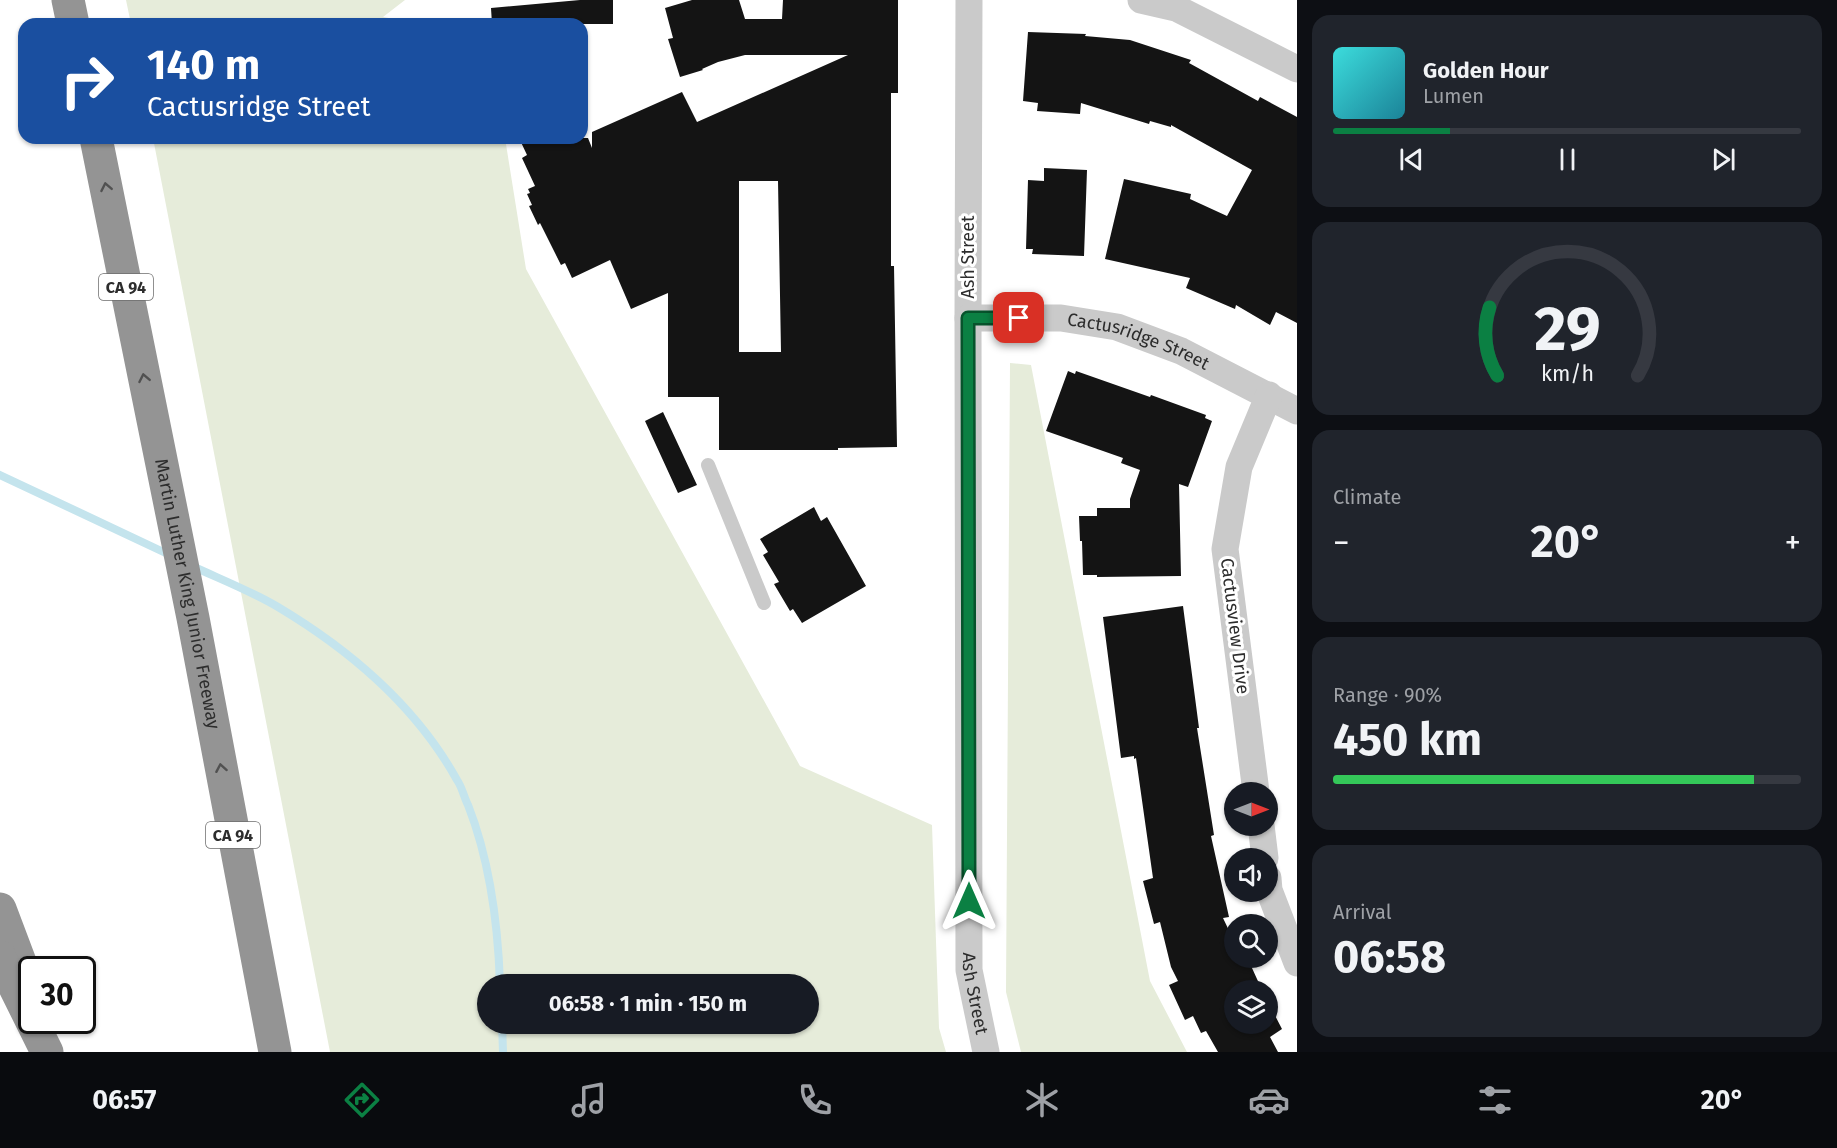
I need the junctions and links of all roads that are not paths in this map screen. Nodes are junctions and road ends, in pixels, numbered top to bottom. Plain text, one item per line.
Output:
1 (68, 0) edge
2 (969, 0) edge
3 (1141, 0) edge
4 (72, 18) edge
5 (1297, 69) edge
6 (97, 144) edge
7 (968, 318) junction
8 (1269, 395) junction
9 (1297, 411) edge
10 (708, 465) dead end
11 (764, 603) dead end
12 (1255, 782) edge
13 (228, 805) junction
14 (1274, 902) edge
15 (0, 909) edge
16 (18, 956) edge
17 (0, 957) edge
18 (1297, 963) edge
19 (47, 1034) edge
20 (47, 1052) edge
21 (54, 1052) edge
22 (275, 1052) edge
23 (293, 1052) edge
24 (986, 1052) edge

1 - 4 highway
2 - 7 street, Ash Street
3 - 5 street
13 -> 6 highway, Martin Luther King Junior Freeway / CA 94
7 - 8 street, Cactusridge Street
7 - 24 street, Ash Street
8 - 9 street, Cactusridge Street
8 - 12 street, Cactusview Drive
10 - 11 lane
13 - 22 highway, Martin Luther King Junior Freeway / CA 94
13 - 23 highway
14 - 18 street
15 - 16 highway
17 - 20 highway
19 - 21 highway

